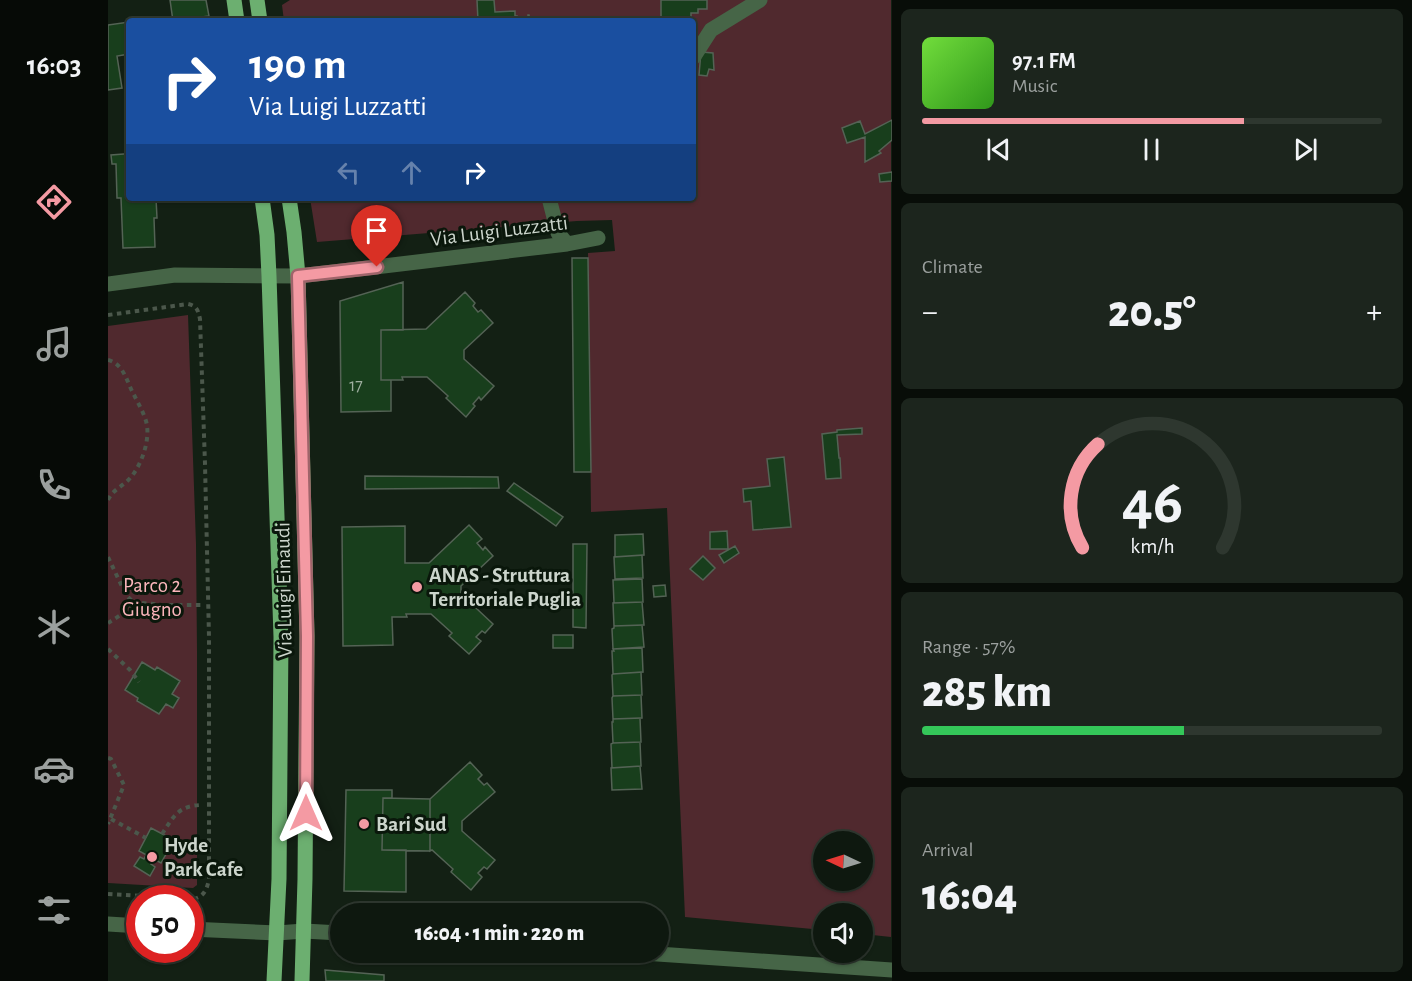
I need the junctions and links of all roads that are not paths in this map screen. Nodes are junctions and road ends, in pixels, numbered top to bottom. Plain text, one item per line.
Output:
1 (234, 0) edge
2 (256, 0) edge
3 (760, 0) edge
4 (237, 18) edge
5 (259, 18) edge
6 (696, 53) edge
7 (262, 201) edge
8 (289, 201) edge
9 (550, 201) edge
10 (598, 238) dead end
11 (567, 244) junction
12 (269, 276) junction
13 (298, 276) junction
14 (108, 284) edge
15 (108, 924) edge
16 (126, 925) edge
17 (204, 930) edge
18 (304, 931) junction
19 (330, 932) edge
20 (277, 933) junction
21 (669, 955) edge
22 (891, 970) edge
23 (274, 981) edge
24 (302, 981) edge

1 - 4 main road
2 - 5 main road
3 - 6 street
7 - 12 main road, Via Luigi Einaudi
8 - 13 main road, Via Luigi Einaudi
9 - 11 street
10 - 11 street, Via Luigi Luzzatti
11 - 13 street, Via Luigi Luzzatti
12 - 13 street, Via Luigi Luzzatti
12 - 14 street, Via Luigi Luzzatti
12 - 20 main road, Via Luigi Einaudi
13 - 18 main road, Via Luigi Einaudi
15 - 16 street
17 - 20 street
18 - 19 street
18 - 20 street
18 - 24 main road, Via Luigi Einaudi
20 - 23 main road, Via Luigi Einaudi
21 - 22 street

